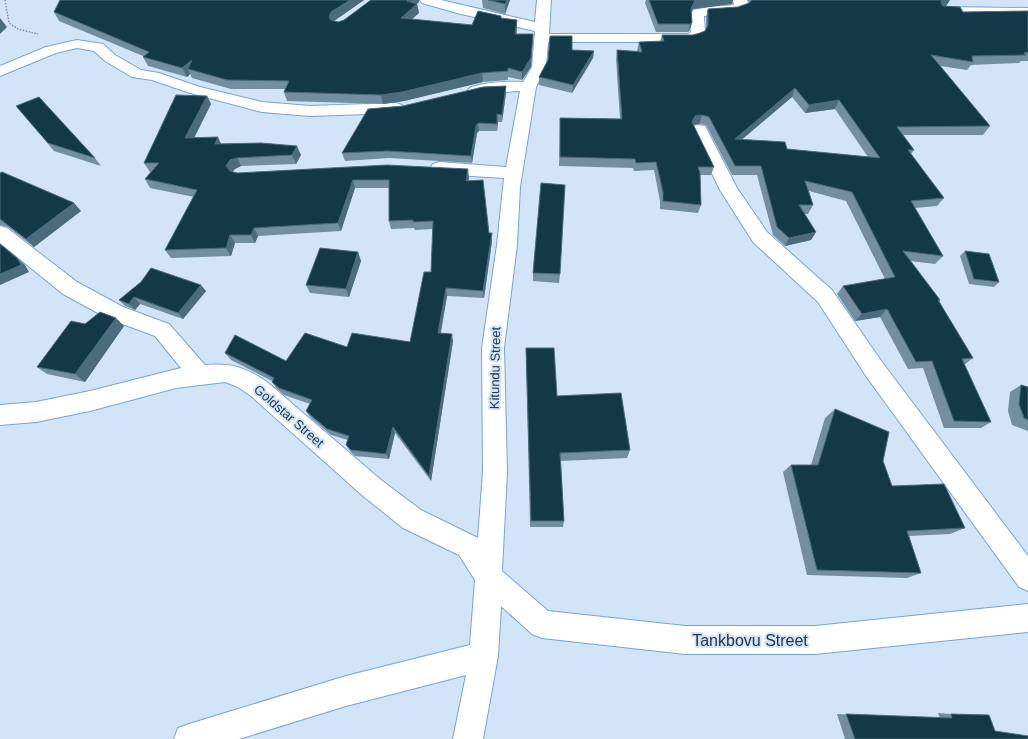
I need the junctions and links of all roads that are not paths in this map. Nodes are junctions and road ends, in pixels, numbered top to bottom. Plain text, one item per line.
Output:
1 (428, 0) edge
2 (544, 0) edge
3 (740, 0) edge
4 (944, 11) edge
5 (1028, 12) edge
6 (542, 33) junction
7 (0, 71) edge
8 (528, 87) junction
9 (463, 93) edge
10 (412, 106) edge
11 (699, 130) dead end
12 (424, 168) edge
13 (514, 173) junction
14 (0, 233) edge
15 (200, 375) junction
16 (0, 415) edge
17 (489, 577) junction
18 (1028, 578) edge
19 (1028, 618) edge
20 (484, 656) junction
21 (189, 739) edge
22 (468, 739) edge

1 - 6 street
2 - 6 street, Kitundu Street
3 - 6 street
4 - 5 street
6 - 8 street, Kitundu Street
7 - 10 street
8 - 9 street
8 - 13 street, Kitundu Street
11 - 18 street
12 - 13 street
13 - 17 street, Kitundu Street
14 - 15 street
15 - 16 street, Goldstar Street
15 - 17 street, Goldstar Street
17 - 19 street, Tankbovu Street
17 - 20 street, Kitundu Street
20 - 21 street
20 - 22 street, Kitundu Street

